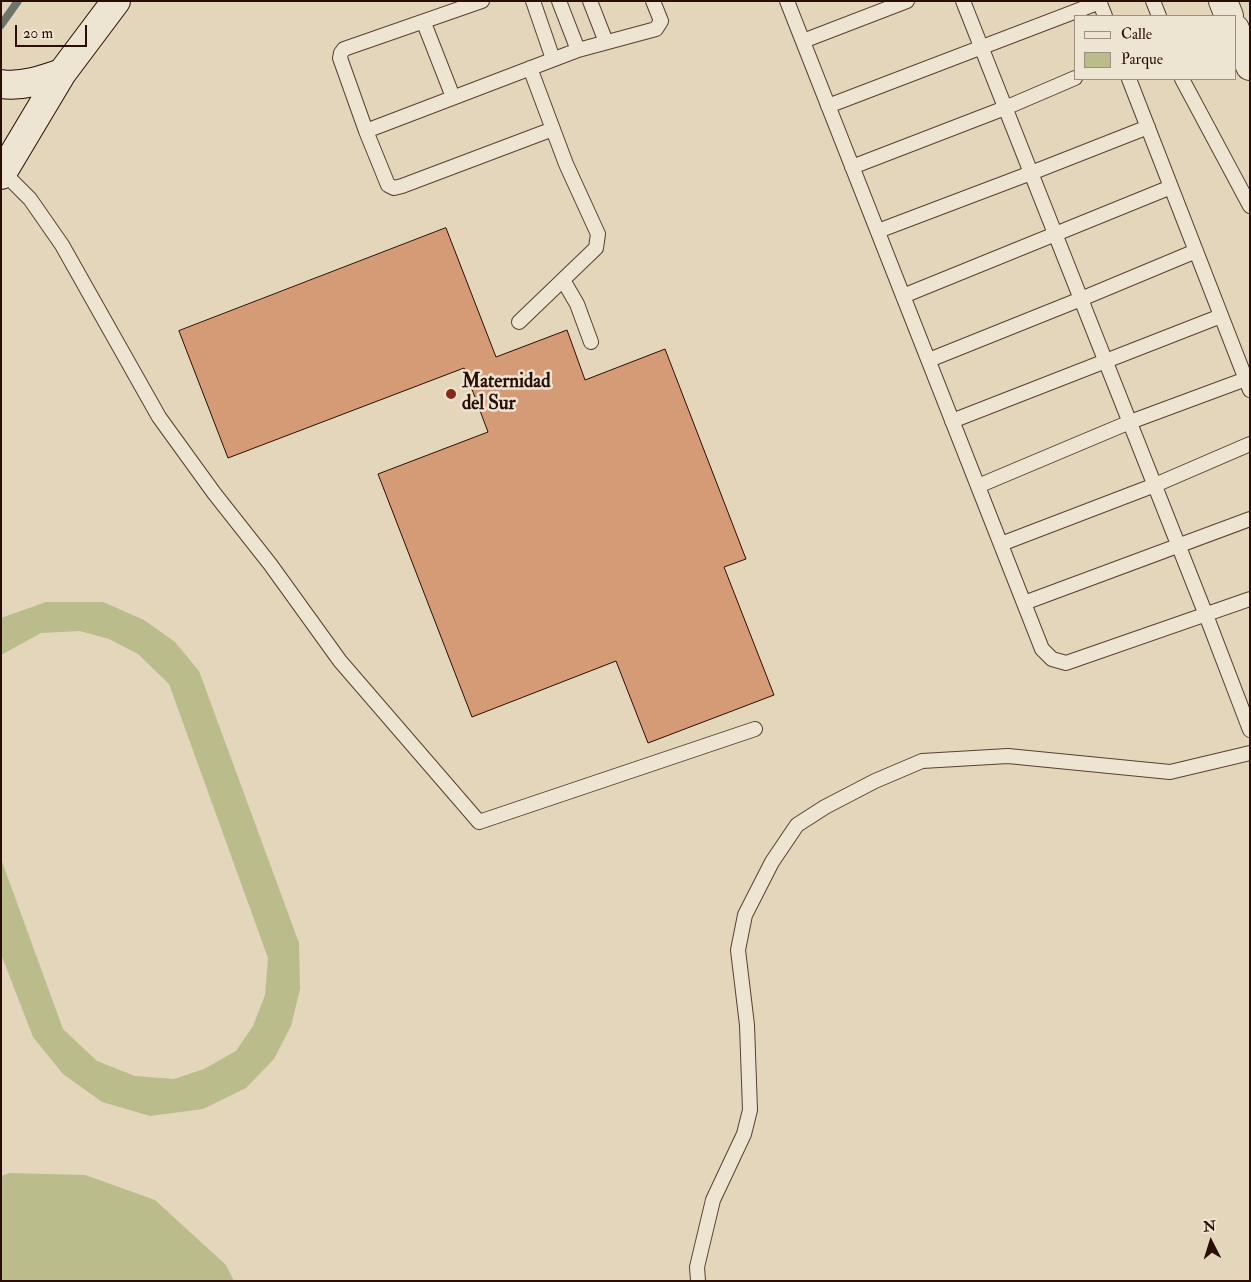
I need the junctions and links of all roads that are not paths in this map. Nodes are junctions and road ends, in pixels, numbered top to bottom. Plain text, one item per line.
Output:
1 (116, 1) edge
2 (482, 1) edge
3 (533, 1) edge
4 (559, 1) edge
5 (590, 1) edge
6 (653, 1) edge
7 (787, 1) edge
8 (907, 1) edge
9 (963, 1) edge
10 (1153, 1) edge
11 (1223, 1) edge
12 (1099, 2) edge
13 (1105, 15) edge
14 (1158, 15) edge
15 (1230, 15) edge
16 (424, 23) junction
17 (1236, 31) edge
18 (803, 41) junction
19 (606, 42) junction
20 (981, 47) junction
21 (578, 50) junction
22 (553, 59) junction
23 (1250, 66) edge
24 (530, 68) junction
25 (62, 73) junction
26 (1074, 78) edge
27 (1129, 80) edge
28 (1183, 80) edge
29 (1, 84) edge
30 (453, 97) junction
31 (828, 106) junction
32 (1005, 108) junction
33 (1148, 127) junction
34 (553, 130) junction
35 (366, 131) junction
36 (852, 167) junction
37 (1031, 173) junction
38 (2, 174) edge
39 (1171, 187) junction
40 (1250, 206) edge
41 (878, 231) junction
42 (1056, 236) junction
43 (1196, 250) junction
44 (562, 280) junction
45 (903, 296) junction
46 (1081, 299) junction
47 (1221, 316) junction
48 (519, 322) dead end
49 (591, 342) dead end
50 (929, 360) junction
51 (1105, 360) junction
52 (1248, 385) edge
53 (952, 421) junction
54 (1130, 422) junction
55 (1250, 444) edge
56 (978, 486) junction
57 (1155, 486) junction
58 (1250, 519) edge
59 (1001, 544) junction
60 (1178, 546) junction
61 (1250, 599) edge
62 (1024, 603) junction
63 (1206, 614) junction
64 (755, 729) dead end
65 (1250, 730) edge
66 (1250, 753) edge
67 (698, 1281) edge

1 - 25 main road
2 - 16 lane
3 - 22 lane
4 - 21 lane
5 - 19 lane
6 - 19 lane
7 - 18 lane
8 - 18 lane
9 - 20 lane
10 - 14 lane
11 - 15 main road
12 - 13 lane
12 - 20 lane
16 - 30 lane
16 - 35 lane
17 - 23 main road
18 - 31 lane
19 - 21 lane
20 - 31 lane
20 - 32 lane
21 - 22 lane
22 - 24 lane
24 - 30 lane
24 - 34 lane
25 - 29 main road
25 - 38 main road
26 - 32 lane
27 - 33 lane
28 - 40 lane
30 - 35 lane
31 - 36 lane
32 - 36 lane
32 - 37 lane
33 - 37 lane
33 - 39 lane
34 - 35 lane
34 - 44 lane
36 - 41 lane
37 - 41 lane
37 - 42 lane
38 - 64 lane
39 - 42 lane
39 - 43 lane
41 - 45 lane
42 - 45 lane
42 - 46 lane
43 - 46 lane
43 - 47 lane
44 - 48 lane
44 - 49 lane
45 - 50 lane
46 - 50 lane
46 - 51 lane
47 - 51 lane
47 - 52 lane
50 - 53 lane
51 - 53 lane
51 - 54 lane
52 - 54 lane
53 - 56 lane
54 - 56 lane
54 - 57 lane
55 - 57 lane
56 - 59 lane
57 - 59 lane
57 - 60 lane
58 - 60 lane
59 - 62 lane
60 - 62 lane
60 - 63 lane
61 - 63 lane
62 - 63 lane
63 - 65 lane
66 - 67 lane

